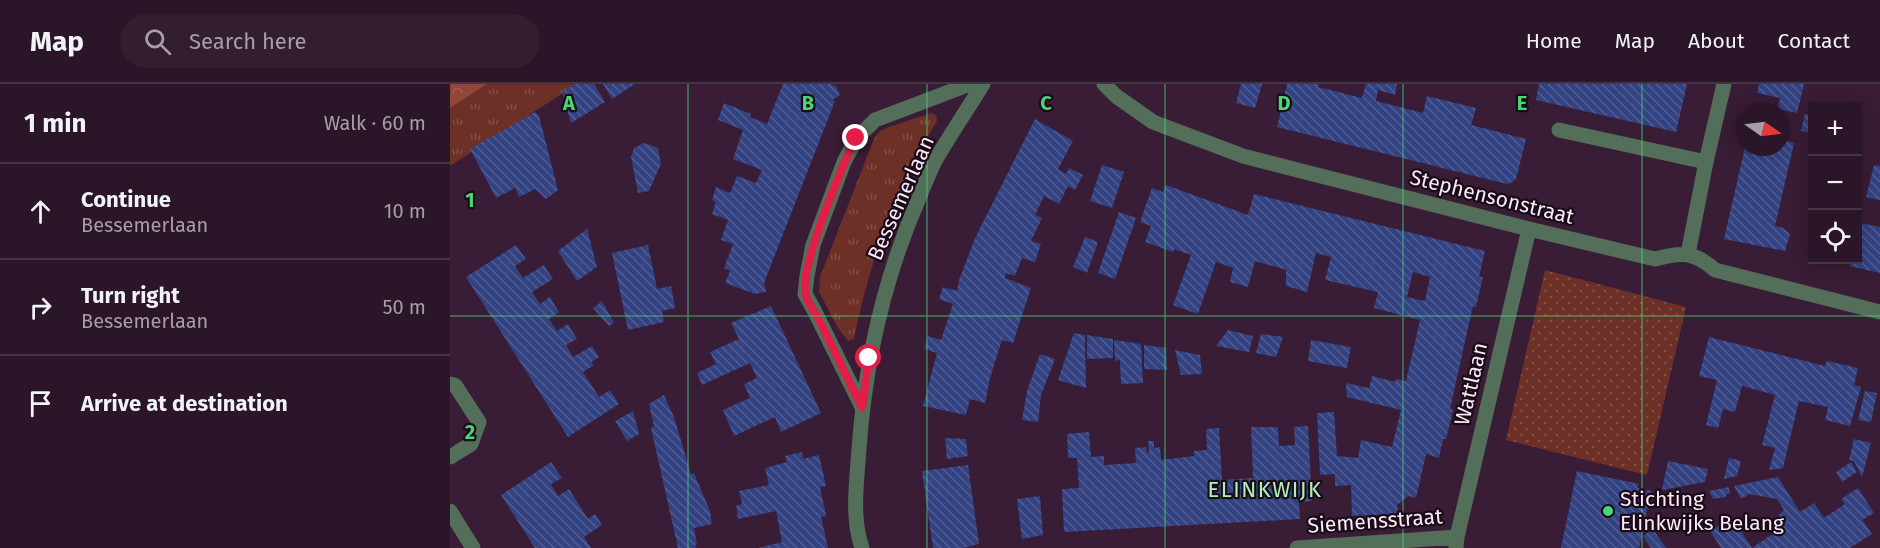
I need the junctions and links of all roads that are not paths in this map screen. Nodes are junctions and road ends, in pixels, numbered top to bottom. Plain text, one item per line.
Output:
1 (970, 84) edge
2 (983, 84) edge
3 (1104, 84) edge
4 (1724, 84) edge
5 (1559, 129) dead end
6 (1706, 162) junction
7 (1529, 229) junction
8 (1688, 254) junction
9 (1880, 312) edge
10 (450, 384) edge
11 (862, 407) junction
12 (450, 457) edge
13 (450, 511) edge
14 (1457, 542) edge
15 (473, 548) edge
16 (862, 548) edge
17 (1297, 548) edge

1 - 11 street, Bessemerlaan
2 - 11 street, Bessemerlaan
3 - 7 street, Stephensonstraat
4 - 6 street
5 - 6 street
6 - 8 street
7 - 8 street, Stephensonstraat
7 - 14 street, Wattlaan
8 - 9 street
10 - 12 street
11 - 16 street, Bessemerlaan
13 - 15 street
14 - 17 street, Siemensstraat

